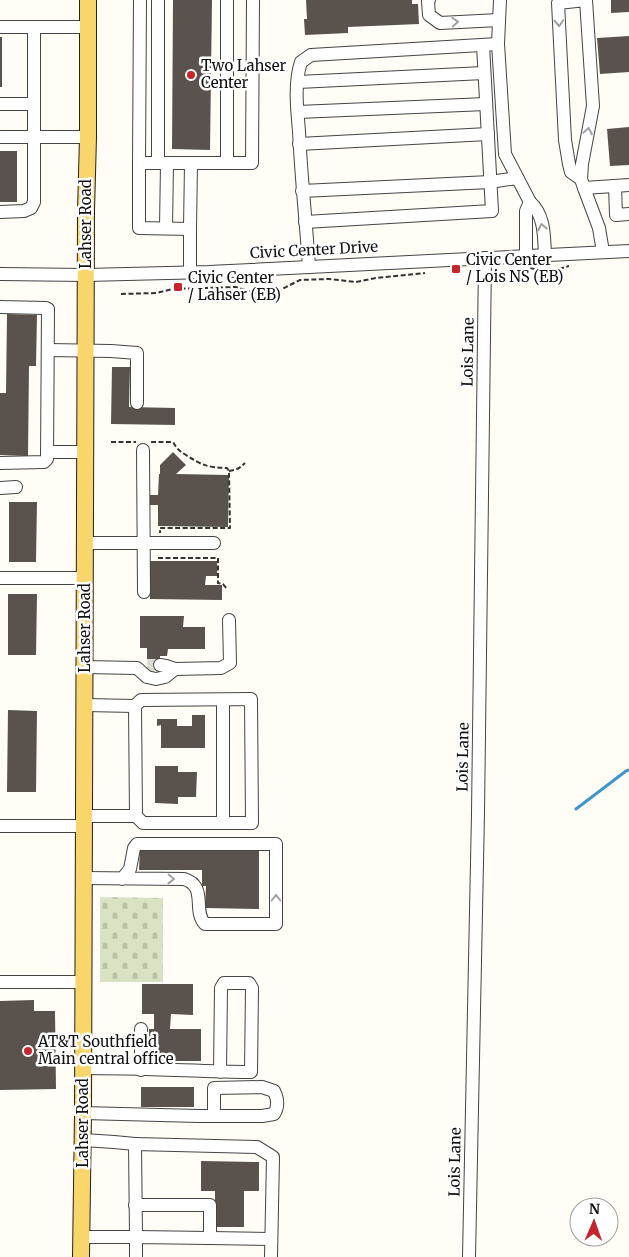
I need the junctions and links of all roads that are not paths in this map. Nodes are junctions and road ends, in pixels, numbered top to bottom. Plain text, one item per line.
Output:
1 (88, 0) edge
2 (140, 0) edge
3 (158, 0) edge
4 (227, 0) edge
5 (253, 0) edge
6 (429, 0) edge
7 (500, 0) edge
8 (499, 20) junction
9 (0, 27) edge
10 (34, 27) junction
11 (88, 27) junction
12 (498, 44) junction
13 (482, 45) junction
14 (484, 73) junction
15 (298, 82) junction
16 (0, 104) edge
17 (34, 104) junction
18 (486, 104) junction
19 (298, 112) junction
20 (488, 134) junction
21 (0, 137) edge
22 (35, 137) junction
23 (88, 137) junction
24 (299, 144) junction
25 (139, 163) junction
26 (162, 163) junction
27 (191, 163) junction
28 (227, 163) junction
29 (517, 178) junction
30 (490, 182) junction
31 (583, 184) junction
32 (629, 185) edge
33 (614, 186) junction
34 (302, 192) junction
35 (530, 202) junction
36 (0, 212) edge
37 (629, 214) edge
38 (305, 222) junction
39 (166, 228) junction
40 (190, 228) junction
41 (629, 251) edge
42 (603, 252) junction
43 (545, 255) junction
44 (485, 258) junction
45 (525, 262) junction
46 (309, 267) junction
47 (190, 273) junction
48 (0, 274) edge
49 (86, 275) junction
50 (0, 307) edge
51 (48, 350) junction
52 (85, 350) junction
53 (137, 403) dead end
54 (142, 445) road end
55 (47, 452) junction
56 (85, 452) junction
57 (0, 463) edge
58 (16, 487) dead end
59 (0, 488) edge
60 (85, 543) junction
61 (144, 543) junction
62 (214, 543) dead end
63 (0, 578) edge
64 (85, 578) junction
65 (144, 592) dead end
66 (229, 620) dead end
67 (148, 666) junction
68 (85, 668) junction
69 (175, 669) junction
70 (223, 700) junction
71 (85, 705) junction
72 (135, 706) junction
73 (136, 816) junction
74 (84, 821) junction
75 (223, 823) junction
76 (0, 826) edge
77 (83, 878) junction
78 (122, 879) junction
79 (0, 982) edge
80 (83, 982) junction
81 (141, 1029) dead end
82 (83, 1068) junction
83 (141, 1070) junction
84 (220, 1072) junction
85 (83, 1112) junction
86 (214, 1116) junction
87 (83, 1140) junction
88 (134, 1144) junction
89 (135, 1205) junction
90 (81, 1237) junction
91 (136, 1237) junction
92 (210, 1238) junction
93 (271, 1239) junction
94 (81, 1257) edge
95 (136, 1257) edge
96 (271, 1257) edge
97 (469, 1257) edge

1 - 11 main road, Lahser Road
2 - 25 street
3 - 26 street
4 - 28 street
5 - 28 street
6 -> 8 street
7 - 8 street
8 - 12 street
9 - 10 street
10 - 11 street
10 - 17 street
11 - 23 main road, Lahser Road
12 - 13 street
12 - 29 street
13 - 14 street
13 - 15 street
14 - 15 street
14 - 18 street
15 - 19 street
16 - 17 street
17 - 22 street
18 - 19 street
18 - 20 street
19 - 24 street
20 - 24 street
20 - 30 street
21 - 22 street
22 - 23 street
22 - 36 street
23 - 49 main road, Lahser Road
24 - 34 street
25 - 26 street
25 - 39 street
26 - 27 street
26 - 39 street
27 - 28 street
27 - 40 street
29 - 30 street
29 - 35 street
30 - 34 street
30 - 38 street
31 -> 31 street
31 - 33 street
31 - 42 street
32 - 33 street
33 - 37 street
34 - 38 street
43 -> 35 street
35 - 45 street
38 - 46 street
39 - 40 street
40 - 47 street
41 - 42 street, Civic Center Drive
42 - 43 street, Civic Center Drive
43 - 45 street, Civic Center Drive
44 - 45 street, Civic Center Drive
44 - 46 street, Civic Center Drive
44 - 97 street, Lois Lane
46 - 47 street, Civic Center Drive
47 - 49 street, Civic Center Drive
48 - 49 street, Civic Center Drive
49 - 52 main road, Lahser Road
50 - 51 street
51 - 52 street
51 - 55 street
52 - 53 street
52 - 56 main road, Lahser Road
54 - 61 street
55 - 56 street
55 - 57 street
56 - 60 main road, Lahser Road
58 - 59 street
60 - 61 street
60 - 64 main road, Lahser Road
61 - 62 street
61 - 65 street
63 - 64 street
64 - 68 main road, Lahser Road
66 - 69 street
67 - 68 street
67 - 69 street
67 - 69 street
68 - 71 main road, Lahser Road
70 - 72 street
70 - 75 street
70 - 75 street
71 - 72 street
71 - 74 main road, Lahser Road
72 - 73 street
73 - 74 street
73 - 75 street
74 - 76 street
74 - 77 main road, Lahser Road
77 - 78 street
77 - 80 main road, Lahser Road
78 -> 78 street
79 - 80 street
80 - 82 main road, Lahser Road
81 - 83 street
82 - 83 street
82 - 85 main road, Lahser Road
83 - 84 street
84 - 84 street
85 - 86 street
85 - 87 main road, Lahser Road
86 - 86 street
87 - 88 street
87 - 90 main road, Lahser Road
88 - 89 street
88 - 93 street
89 - 91 street
89 - 92 street
90 - 91 street
90 - 94 main road, Lahser Road
91 - 92 street
91 - 95 street
92 - 93 street
93 - 96 street

